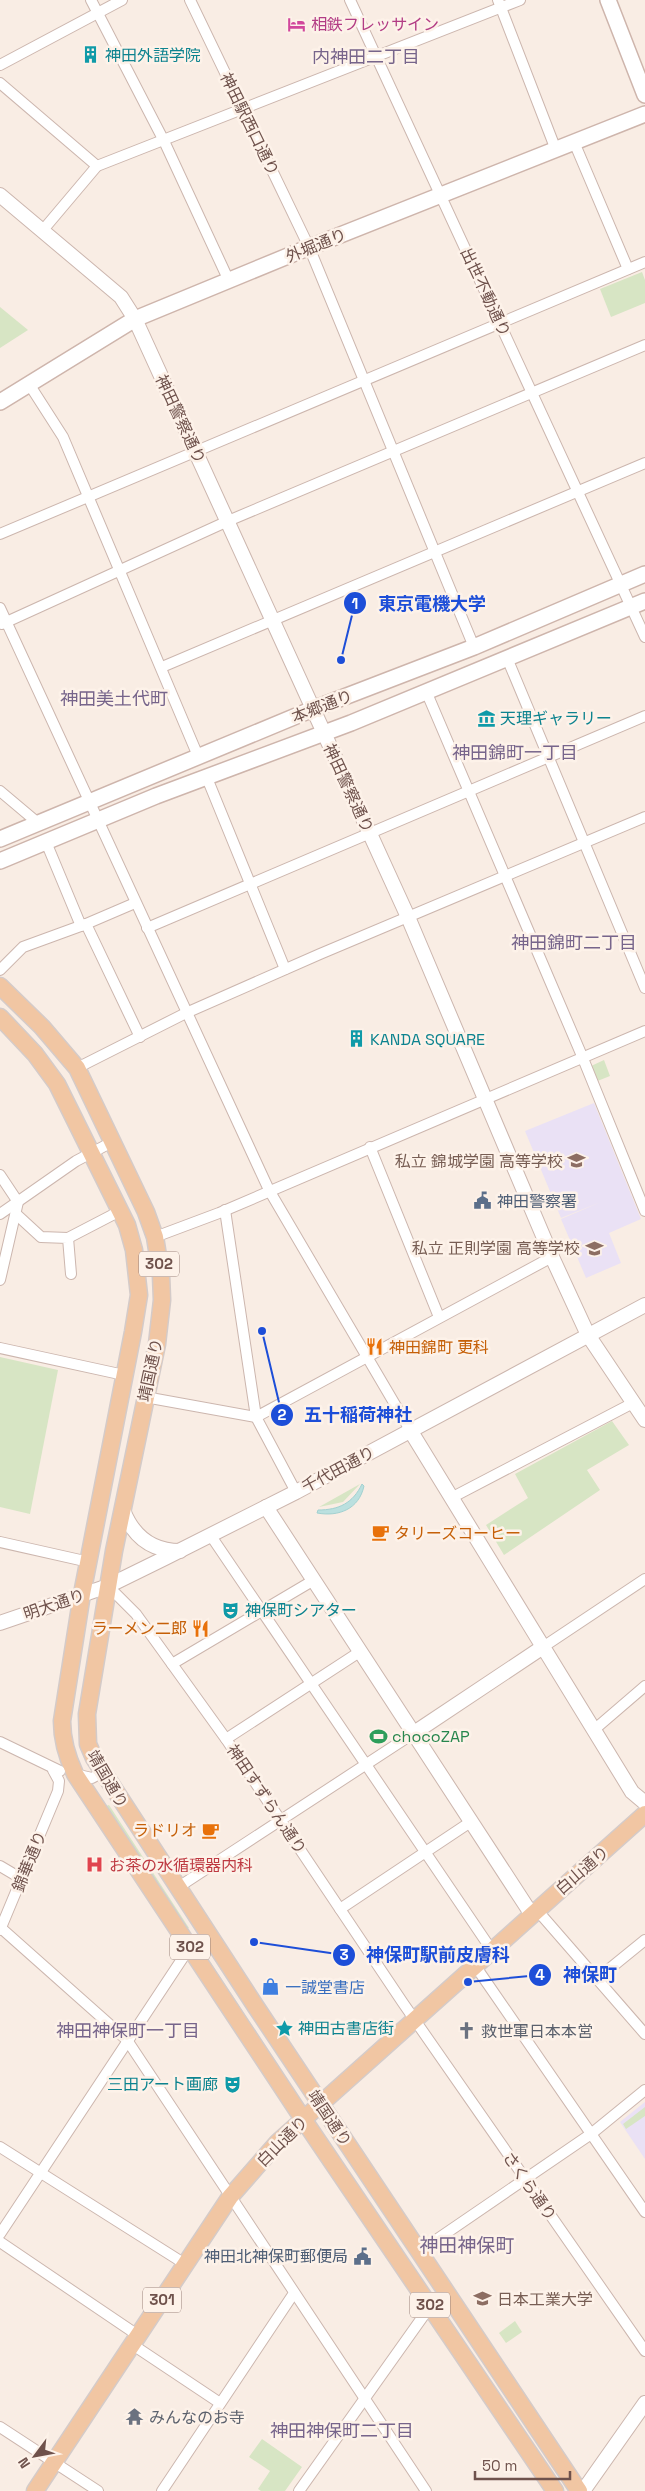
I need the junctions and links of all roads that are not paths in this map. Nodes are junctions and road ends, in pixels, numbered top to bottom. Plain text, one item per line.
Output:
1 (90, 0) edge
2 (122, 0) edge
3 (190, 0) edge
4 (350, 0) edge
5 (520, 0) edge
6 (608, 0) edge
7 (500, 4) edge
8 (98, 13) junction
9 (376, 57) junction
10 (0, 65) edge
11 (0, 83) edge
12 (645, 95) edge
13 (242, 109) junction
14 (645, 114) edge
15 (164, 140) junction
16 (574, 142) junction
17 (556, 150) junction
18 (97, 166) junction
19 (441, 196) junction
20 (2, 200) edge
21 (43, 230) junction
22 (308, 248) junction
23 (645, 262) edge
24 (628, 269) junction
25 (229, 281) junction
26 (135, 319) junction
27 (500, 323) junction
28 (645, 345) edge
29 (363, 381) junction
30 (29, 384) junction
31 (533, 392) junction
32 (0, 402) edge
33 (393, 451) junction
34 (196, 452) junction
35 (645, 463) edge
36 (578, 491) junction
37 (88, 497) junction
38 (228, 521) junction
39 (0, 534) edge
40 (435, 552) junction
41 (119, 571) junction
42 (645, 574) edge
43 (619, 586) junction
44 (638, 604) edge
45 (0, 608) edge
46 (273, 622) junction
47 (3, 623) edge
48 (645, 637) edge
49 (474, 647) junction
50 (507, 658) junction
51 (162, 667) junction
52 (426, 691) junction
53 (313, 709) junction
54 (645, 716) edge
55 (323, 733) junction
56 (198, 756) junction
57 (549, 757) junction
58 (207, 778) junction
59 (468, 790) junction
60 (0, 791) edge
61 (90, 802) junction
62 (645, 817) edge
63 (98, 821) junction
64 (38, 823) junction
65 (370, 834) junction
66 (0, 839) edge
67 (46, 842) junction
68 (585, 844) junction
69 (0, 861) edge
70 (506, 875) junction
71 (250, 884) junction
72 (136, 903) junction
73 (408, 917) junction
74 (84, 925) junction
75 (147, 928) junction
76 (285, 969) junction
77 (0, 970) edge
78 (0, 986) edge
79 (645, 988) edge
80 (186, 1013) junction
81 (0, 1016) edge
82 (645, 1031) edge
83 (140, 1037) junction
84 (582, 1056) junction
85 (77, 1068) junction
86 (486, 1098) junction
87 (114, 1141) junction
88 (370, 1147) junction
89 (92, 1153) junction
90 (0, 1175) edge
91 (269, 1190) junction
92 (18, 1202) junction
93 (225, 1210) junction
94 (120, 1211) junction
95 (645, 1211) edge
96 (0, 1214) edge
97 (16, 1214) junction
98 (155, 1237) junction
99 (68, 1238) junction
100 (552, 1257) junction
101 (71, 1274) dead end
102 (0, 1280) edge
103 (645, 1306) edge
104 (440, 1316) junction
105 (588, 1335) junction
106 (0, 1348) edge
107 (366, 1356) junction
108 (124, 1375) junction
109 (145, 1397) junction
110 (633, 1402) junction
111 (256, 1417) junction
112 (645, 1420) edge
113 (410, 1430) junction
114 (296, 1492) junction
115 (451, 1498) junction
116 (266, 1507) junction
117 (123, 1510) junction
118 (211, 1536) junction
119 (0, 1542) edge
120 (181, 1551) junction
121 (89, 1562) junction
122 (645, 1579) edge
123 (314, 1580) junction
124 (108, 1586) junction
125 (82, 1594) junction
126 (262, 1612) junction
127 (0, 1623) edge
128 (543, 1647) junction
129 (361, 1651) junction
130 (172, 1664) junction
131 (311, 1683) junction
132 (645, 1686) edge
133 (595, 1729) junction
134 (414, 1733) junction
135 (226, 1739) junction
136 (0, 1742) edge
137 (366, 1764) junction
138 (53, 1770) junction
139 (101, 1773) junction
140 (75, 1774) junction
141 (58, 1791) junction
142 (645, 1803) edge
143 (645, 1814) edge
144 (281, 1820) junction
145 (472, 1821) junction
146 (426, 1852) junction
147 (0, 1866) edge
148 (22, 1879) junction
149 (177, 1888) junction
150 (340, 1909) junction
151 (534, 1913) junction
152 (1, 1929) edge
153 (645, 1940) edge
154 (190, 1947) junction
155 (492, 1952) junction
156 (476, 1967) junction
157 (598, 1979) junction
158 (416, 2020) junction
159 (645, 2034) edge
160 (127, 2040) junction
161 (645, 2090) edge
162 (320, 2104) junction
163 (303, 2119) junction
164 (591, 2134) junction
165 (0, 2147) edge
166 (40, 2172) junction
167 (526, 2180) junction
168 (230, 2197) junction
169 (645, 2212) edge
170 (0, 2234) edge
171 (0, 2242) edge
172 (420, 2251) junction
173 (185, 2264) junction
174 (294, 2293) junction
175 (449, 2294) junction
176 (432, 2306) junction
177 (136, 2341) junction
178 (645, 2351) edge
179 (363, 2398) junction
180 (220, 2403) junction
181 (645, 2403) edge
182 (0, 2427) edge
183 (54, 2463) junction
184 (423, 2490) edge
185 (35, 2491) edge
186 (98, 2491) edge
187 (162, 2491) edge
188 (299, 2491) edge
189 (555, 2491) edge
190 (579, 2491) edge
191 (583, 2491) edge

1 - 8 street
2 - 8 street
3 - 13 street, 神田駅西口通り
4 - 9 street, 出世不動通り
5 - 7 street
6 - 12 main road
7 - 9 street
7 - 17 street
8 - 10 street
8 - 15 street
9 - 13 street
9 - 19 street, 出世不動通り
11 - 18 street
13 - 15 street
13 - 22 street, 神田駅西口通り
14 - 16 main road, 外堀通り
15 - 18 street
15 - 25 street
16 - 17 main road, 外堀通り
16 - 24 street
17 - 19 main road, 外堀通り
18 - 21 street
19 - 22 main road, 外堀通り
19 - 27 street, 出世不動通り
20 - 21 street, 神田警察通り
21 - 26 street, 神田警察通り
22 - 25 main road, 外堀通り
22 - 29 street, 神田駅西口通り
23 - 24 street
24 - 27 street
25 - 26 main road, 外堀通り
26 - 30 main road, 外堀通り
26 - 34 street, 神田警察通り
27 - 29 street
27 - 31 street, 出世不動通り
28 - 31 street
29 - 33 street, 神田駅西口通り
29 - 34 street
30 - 32 main road, 外堀通り
30 - 37 street
31 - 33 street
31 - 36 street, 出世不動通り
33 - 38 street
33 - 40 street, 神田駅西口通り
34 - 37 street
34 - 38 street, 神田警察通り
35 - 36 street
36 - 40 street
36 - 43 street, 出世不動通り
37 - 39 street
37 - 41 street
38 - 41 street
38 - 46 street, 神田警察通り
40 - 46 street
40 - 49 street, 神田駅西口通り
41 - 47 street
41 - 51 street
42 - 43 main road, 本郷通り
43 - 44 street, 出世不動通り
43 - 49 main road, 本郷通り
44 - 48 street, 出世不動通り
44 - 50 main road, 本郷通り
45 - 47 street
46 - 51 street
46 - 53 street, 神田警察通り
47 - 61 street
49 - 53 main road, 本郷通り
50 - 52 main road, 本郷通り
50 - 57 street
51 - 56 street
52 - 55 main road, 本郷通り
52 - 59 street
53 - 55 street, 神田警察通り
53 - 56 main road, 本郷通り
54 - 57 street
55 - 58 main road, 本郷通り
55 - 65 street, 神田警察通り
56 - 61 main road, 本郷通り
57 - 59 street
57 - 68 street
58 - 63 main road, 本郷通り
58 - 71 street
59 - 65 street
59 - 70 street
60 - 64 street
61 - 63 street
61 - 64 main road, 本郷通り
62 - 68 street
63 - 67 main road, 本郷通り
63 - 72 street
64 - 66 main road, 本郷通り
65 - 71 street
65 - 73 street, 神田警察通り
67 - 69 main road, 本郷通り
67 - 74 street
68 - 70 street
68 - 79 street
70 - 73 street
70 - 84 street
71 - 75 street
71 - 76 street
72 - 74 street
72 - 75 street
73 - 76 street
73 - 86 street, 神田警察通り
74 - 77 street
74 - 83 street
75 - 80 street
76 - 80 street
78 - 85 main road, 靖国通り / 302
80 - 83 street
80 - 91 street
81 - 89 main road, 靖国通り / 302
82 - 84 street
83 - 85 street
84 - 86 street
84 - 95 street
85 - 87 main road, 靖国通り / 302
86 - 88 street
86 - 100 street, 神田警察通り
87 - 89 street
87 - 98 main road, 靖国通り / 302
88 - 91 street
88 - 104 street
89 - 92 street
89 - 94 main road, 靖国通り / 302
90 - 92 street
91 - 93 street
91 - 107 street
92 - 96 street
92 - 97 street
93 - 98 street
93 - 111 street
94 - 99 street
94 - 108 main road, 靖国通り / 302
97 - 99 street
97 - 102 street
98 - 109 main road, 靖国通り / 302
99 - 101 street
100 - 104 street
100 - 105 street, 神田警察通り
103 - 105 street, 千代田通り
104 - 107 street
105 - 110 street, 神田警察通り
105 - 113 street, 千代田通り
106 - 108 street
107 - 111 street
107 - 113 street
108 - 121 main road, 靖国通り / 302
109 - 111 street
109 - 117 main road, 靖国通り / 302
110 - 112 street, 神田警察通り
110 - 115 street
111 - 114 street
113 - 114 street, 千代田通り
113 - 115 street
114 - 116 street, 千代田通り
115 - 128 street
116 - 118 street, 千代田通り
116 - 123 street
117 - 120 street
117 - 124 main road, 靖国通り / 302
118 - 120 street, 千代田通り
118 - 126 street
119 - 121 street
120 - 124 street, 千代田通り
121 - 125 main road, 靖国通り / 302
122 - 128 street
123 - 126 street
123 - 129 street
124 - 125 street, 明大通り
124 - 130 street, 神田すずらん通り
124 - 139 main road, 靖国通り / 302
125 - 127 street, 明大通り
125 - 140 main road, 靖国通り / 302
126 - 130 street
126 - 131 street
128 - 133 street
128 - 134 street
129 - 131 street
129 - 134 street
130 - 135 street, 神田すずらん通り
131 - 135 street
131 - 137 street
132 - 133 street
133 - 142 street
134 - 137 street
134 - 145 street
135 - 144 street, 神田すずらん通り
136 - 138 street
137 - 144 street
137 - 146 street
138 - 140 street
138 - 141 street
139 - 140 street
139 - 149 main road, 靖国通り / 302
140 - 141 street, 錦華通り
140 - 154 main road, 靖国通り / 302
141 - 148 street, 錦華通り
143 - 151 main road, 白山通り / 301
144 - 149 street
144 - 150 street, 神田すずらん通り
145 - 146 street
145 - 151 street
146 - 150 street
146 - 155 street
147 - 148 street
148 - 152 street, 錦華通り
149 - 162 main road, 靖国通り / 302
150 - 158 street, 神田すずらん通り
151 - 155 main road, 白山通り / 301
151 - 157 street
152 - 160 street
153 - 157 street
154 - 160 street
154 - 163 main road, 靖国通り / 302
155 - 156 main road, 白山通り / 301
156 - 158 main road, 白山通り / 301
156 - 164 street
157 - 159 street
158 - 162 main road, 白山通り / 301
158 - 167 street, さくら通り
160 - 166 street
160 - 168 street
161 - 164 street
162 - 163 main road, 白山通り / 301
162 - 172 main road, 靖国通り / 302
163 - 168 main road, 白山通り / 301
163 - 176 main road, 靖国通り / 302
164 - 167 street
164 - 169 street
165 - 166 street
166 - 170 street
166 - 173 street
167 - 172 street
167 - 178 street, さくら通り
168 - 173 main road, 白山通り / 301
168 - 174 street
171 - 177 street
172 - 175 main road, 靖国通り / 302
173 - 177 main road, 白山通り / 301
174 - 179 street
174 - 180 street
175 - 176 street
175 - 190 main road, 靖国通り / 302
176 - 179 street
176 - 189 main road, 靖国通り / 302
177 - 180 street
177 - 183 main road, 白山通り / 301
179 - 184 street
179 - 188 street
180 - 187 street
181 - 191 street
182 - 183 street
183 - 185 main road, 白山通り / 301
183 - 186 street

